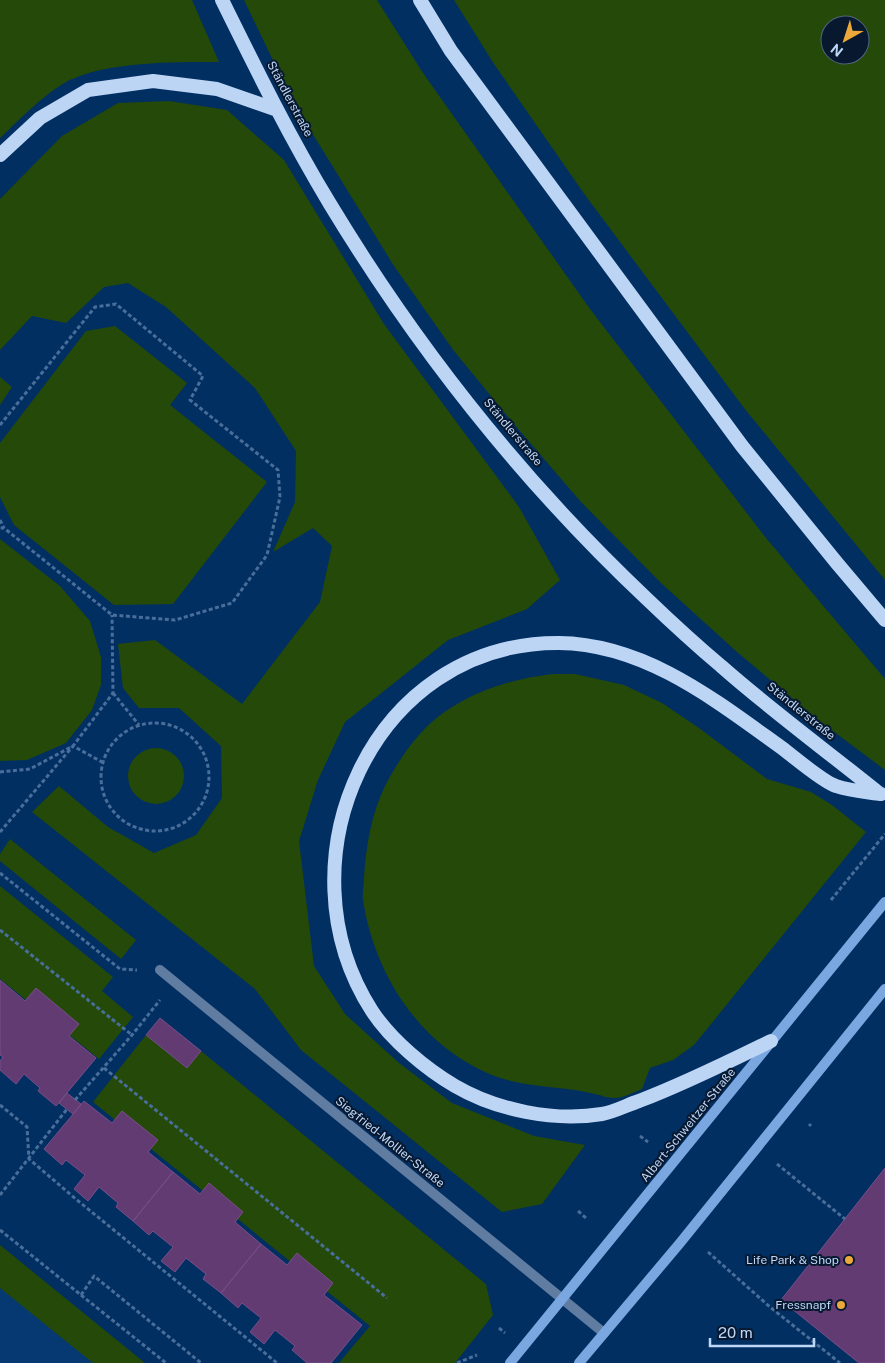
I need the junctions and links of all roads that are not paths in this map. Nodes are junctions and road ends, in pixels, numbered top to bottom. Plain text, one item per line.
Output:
1 (222, 0) edge
2 (420, 0) edge
3 (277, 110) junction
4 (0, 155) edge
5 (885, 620) edge
6 (883, 796) edge
7 (885, 902) edge
8 (160, 970) road end
9 (885, 988) edge
10 (771, 1041) junction
11 (562, 1298) junction
12 (604, 1333) junction
13 (510, 1363) edge
14 (579, 1363) edge

1 - 3 highway, Ständlerstraße
2 - 5 highway
3 - 4 highway
3 - 6 highway, Ständlerstraße
6 - 10 highway
7 - 10 main road, Albert-Schweitzer-Straße
8 - 11 street, Siegfried-Mollier-Straße
9 - 12 main road
10 - 11 main road, Albert-Schweitzer-Straße
11 - 12 street, Siegfried-Mollier-Straße
11 - 13 main road, Albert-Schweitzer-Straße
12 - 14 main road

